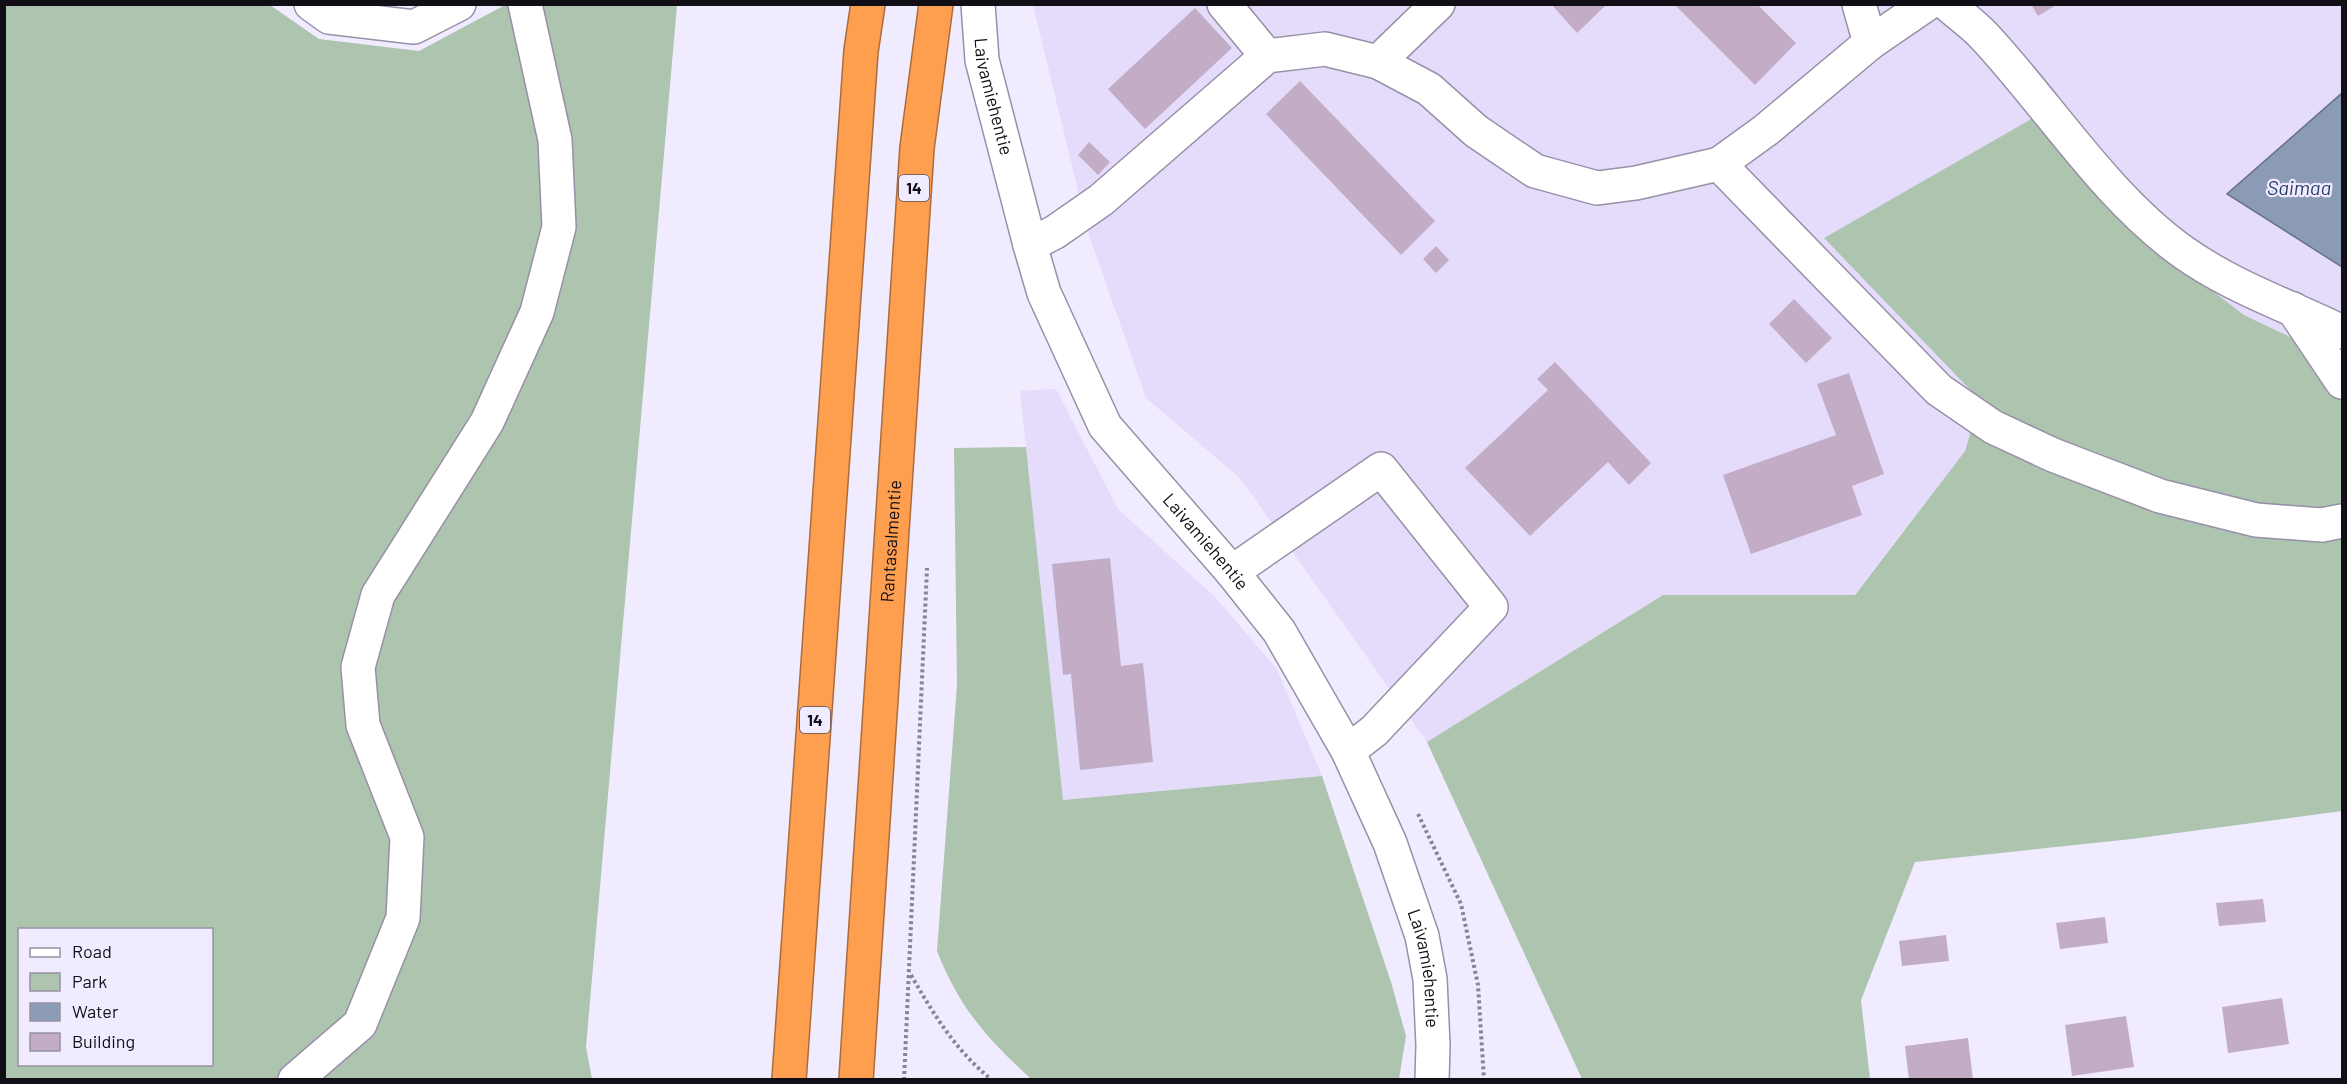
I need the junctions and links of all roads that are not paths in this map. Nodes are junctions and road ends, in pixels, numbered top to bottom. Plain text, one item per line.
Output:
1 (312, 4) edge
2 (459, 4) edge
3 (525, 4) edge
4 (868, 4) edge
5 (936, 4) edge
6 (978, 4) edge
7 (1224, 4) edge
8 (1438, 4) edge
9 (1859, 4) edge
10 (1927, 4) edge
11 (1947, 4) edge
12 (1870, 43) junction
13 (1267, 57) junction
14 (1378, 62) junction
15 (1719, 164) junction
16 (1030, 245) junction
17 (2292, 307) junction
18 (2343, 332) edge
19 (2343, 382) edge
20 (2343, 521) edge
21 (1232, 572) junction
22 (1348, 751) junction
23 (295, 1080) edge
24 (789, 1080) edge
25 (856, 1080) edge
26 (1432, 1080) edge

1 - 2 street
3 - 23 street
4 - 24 highway, 14
5 - 25 highway, Rantasalmentie / 14
6 - 16 street, Laivamiehentie
7 - 13 street
8 - 14 street
9 - 12 street
10 - 12 street
11 - 17 street
12 - 15 street
13 - 14 street
13 - 16 street
14 - 15 street
15 - 20 street
16 - 21 street, Laivamiehentie
17 - 18 street
17 - 19 street
21 - 22 street, Laivamiehentie
21 - 22 street
22 - 26 street, Laivamiehentie

